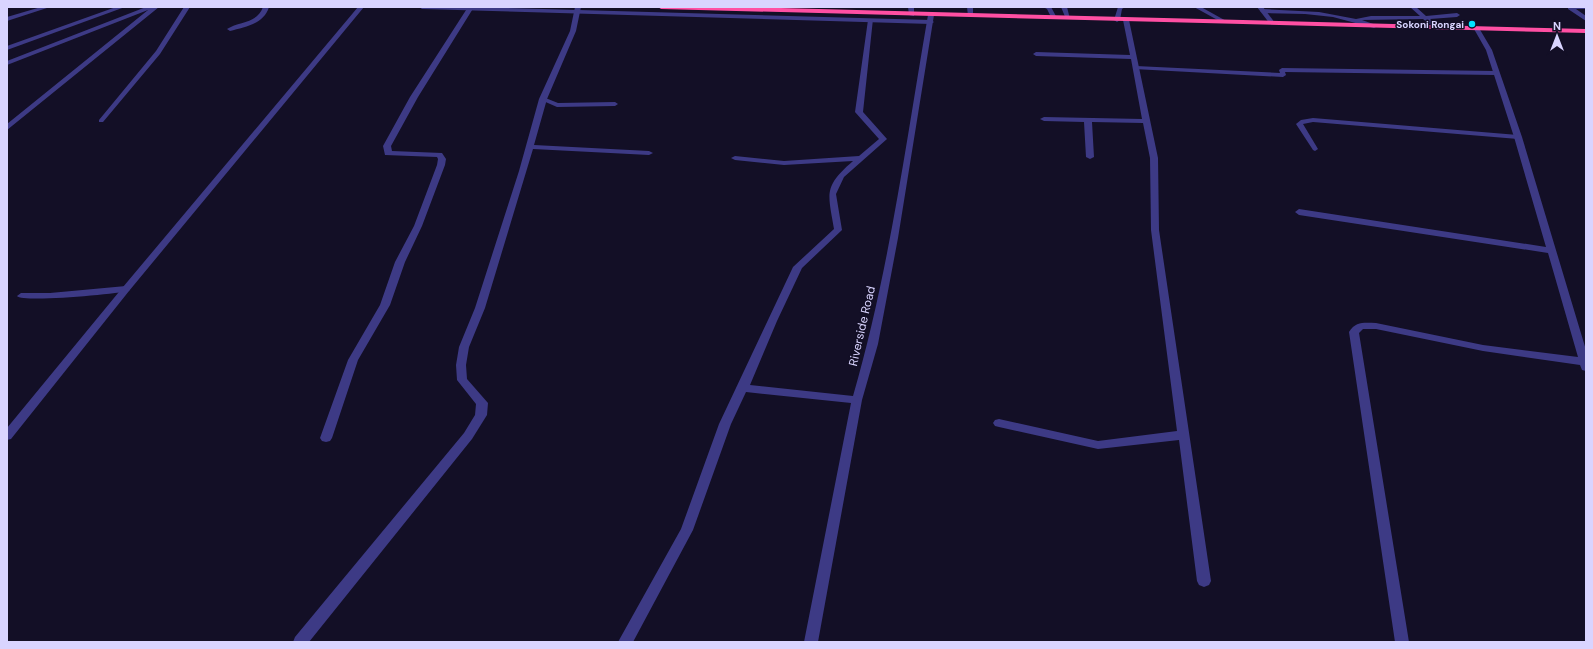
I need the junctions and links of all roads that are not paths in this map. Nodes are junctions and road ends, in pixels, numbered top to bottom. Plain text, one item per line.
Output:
1 (47, 7) edge
2 (122, 7) edge
3 (153, 7) edge
4 (156, 7) edge
5 (186, 7) edge
6 (266, 7) edge
7 (361, 7) edge
8 (422, 7) edge
9 (661, 7) edge
10 (681, 7) edge
11 (970, 7) edge
12 (1046, 7) edge
13 (1064, 7) edge
14 (1122, 7) edge
15 (1197, 7) edge
16 (1413, 7) edge
17 (1586, 7) edge
18 (470, 8) edge
19 (812, 9) edge
20 (1261, 9) edge
21 (578, 10) edge
22 (911, 11) edge
23 (1457, 15) dead end
24 (971, 16) junction
25 (931, 18) junction
26 (1054, 18) junction
27 (1068, 18) junction
28 (1426, 18) junction
29 (7, 19) edge
30 (871, 20) junction
31 (1122, 20) junction
32 (1357, 20) junction
33 (1586, 20) edge
34 (1225, 22) junction
35 (1272, 23) junction
36 (1374, 26) junction
37 (1437, 28) junction
38 (230, 29) dead end
39 (1477, 29) junction
40 (1586, 31) edge
41 (7, 48) edge
42 (1036, 54) dead end
43 (1134, 57) junction
44 (7, 63) edge
45 (1136, 68) junction
46 (1495, 73) junction
47 (543, 99) junction
48 (615, 104) dead end
49 (1044, 119) dead end
50 (1088, 120) junction
51 (101, 121) dead end
52 (1147, 121) junction
53 (7, 128) edge
54 (1518, 137) junction
55 (530, 147) junction
56 (1315, 149) dead end
57 (649, 153) dead end
58 (1090, 157) dead end
59 (735, 158) dead end
60 (860, 158) junction
61 (1299, 212) dead end
62 (1552, 250) junction
63 (126, 289) junction
64 (21, 296) dead end
65 (1585, 364) edge
66 (743, 388) junction
67 (857, 400) junction
68 (1000, 423) dead end
69 (1183, 435) junction
70 (7, 436) edge
71 (326, 438) dead end
72 (1204, 581) dead end
73 (300, 642) edge
74 (625, 642) edge
75 (811, 642) edge
76 (1402, 642) edge

1 - 29 street
2 - 41 street
3 - 44 street
4 - 53 street
5 - 51 lane
6 - 38 street
7 - 63 street
8 - 18 lane
9 - 10 highway
10 - 19 highway
11 - 24 lane
12 - 26 lane
13 - 27 lane
14 - 31 lane
15 - 34 lane
16 - 28 lane
17 - 33 street
18 - 21 lane
18 - 71 street
19 - 22 highway
20 - 32 lane
20 - 35 street
21 - 30 lane
21 - 47 street
22 - 25 highway
23 - 28 lane
24 - 25 highway
24 - 26 highway
25 - 30 lane
25 - 67 street, Riverside Road
26 - 27 highway
27 - 31 highway
28 - 32 lane
28 - 37 lane
30 - 60 street
31 - 34 highway
31 - 43 street
32 - 36 lane
34 - 35 highway
35 - 36 highway
36 - 37 highway
37 - 39 highway
39 - 40 highway
39 - 46 street
42 - 43 street
43 - 45 street
45 - 46 lane
45 - 52 street
46 - 54 street
47 - 48 lane
47 - 55 street
49 - 50 street
50 - 52 street
50 - 58 street
52 - 69 street
54 - 56 lane
54 - 62 street
55 - 57 street
55 - 73 street
59 - 60 street
60 - 66 street
61 - 62 street
62 - 65 street
63 - 64 lane
63 - 70 street
65 - 76 street
66 - 67 street
66 - 74 street
67 - 75 street, Riverside Road
68 - 69 street
69 - 72 street

